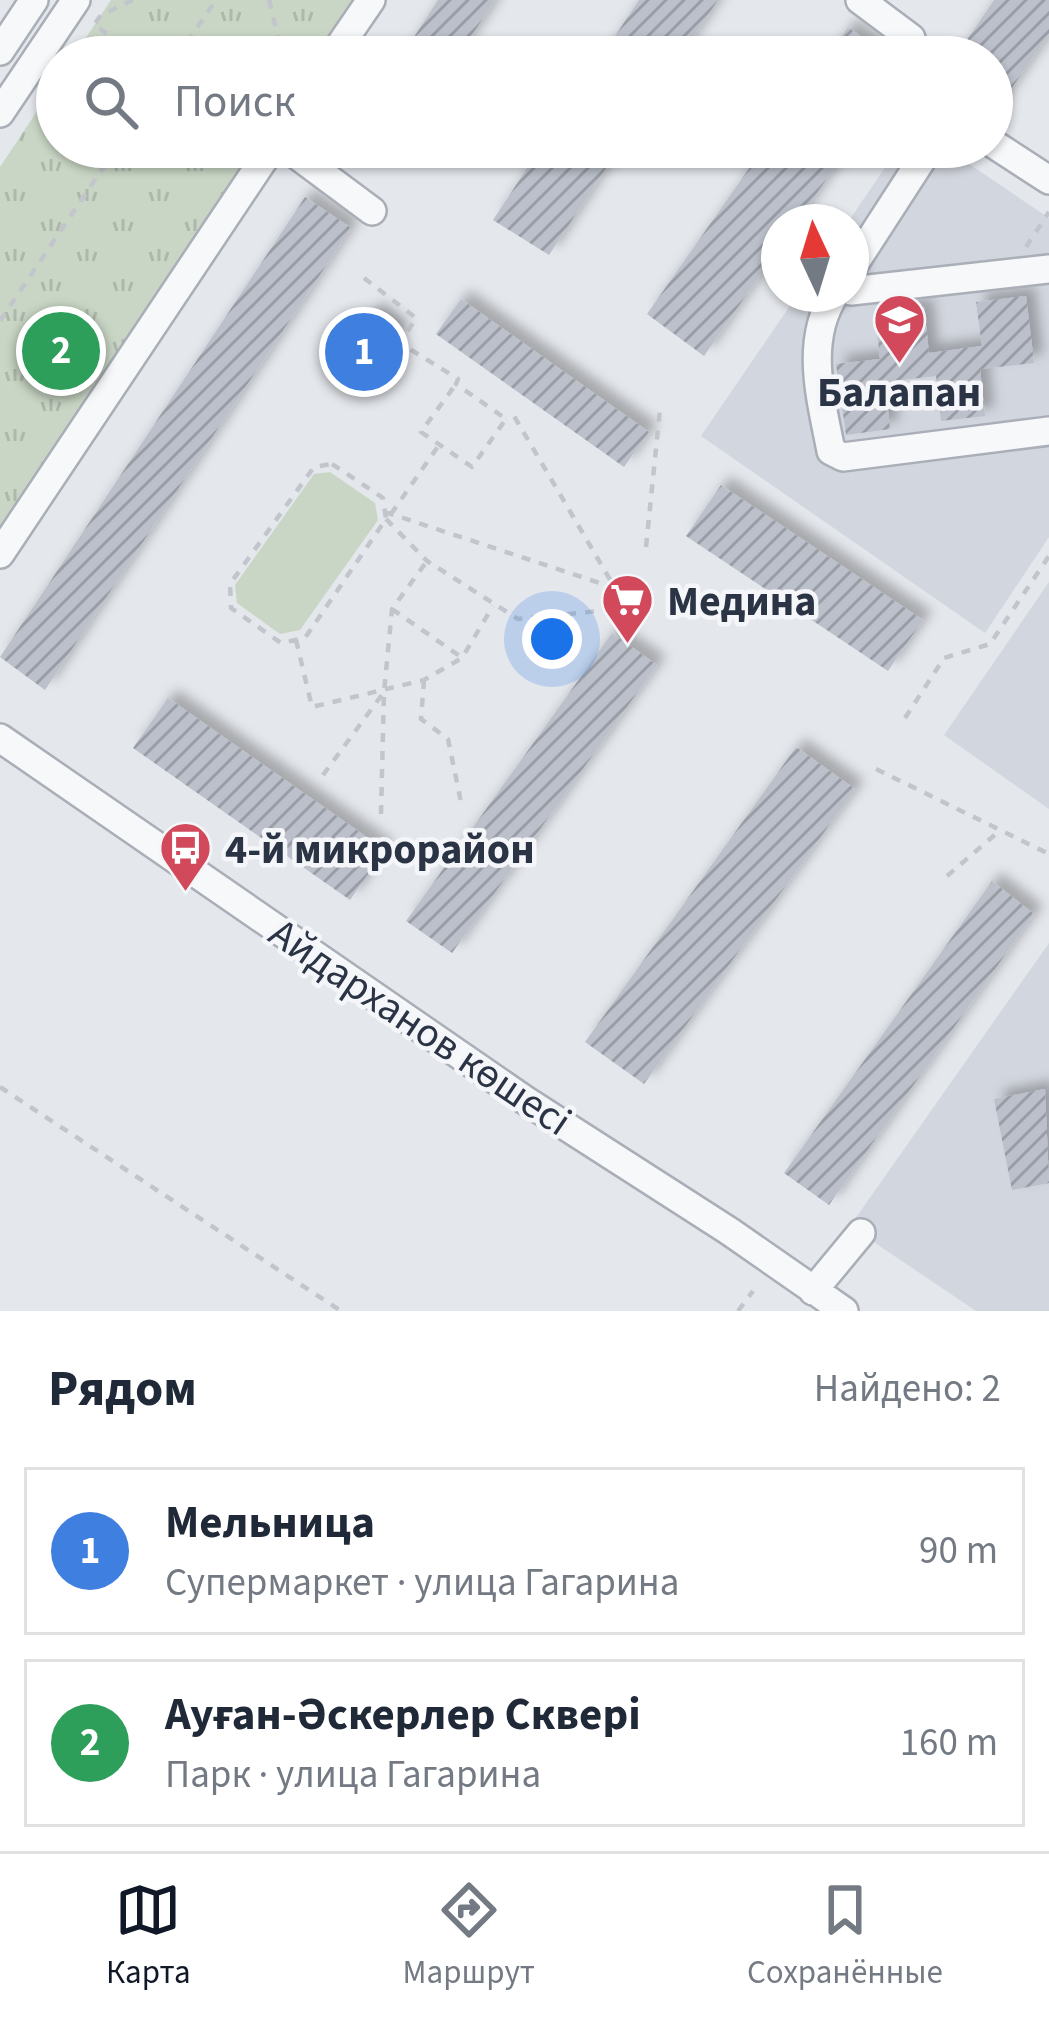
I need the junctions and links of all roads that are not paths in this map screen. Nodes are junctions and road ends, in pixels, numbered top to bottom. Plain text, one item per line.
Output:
1 (34, 0) edge
2 (76, 0) edge
3 (371, 0) edge
4 (860, 0) edge
5 (52, 36) edge
6 (346, 36) edge
7 (908, 36) edge
8 (0, 51) edge
9 (36, 59) edge
10 (0, 113) edge
11 (1013, 157) edge
12 (258, 168) edge
13 (314, 168) edge
14 (916, 168) edge
15 (1049, 180) edge
16 (371, 211) dead end
17 (869, 241) edge
18 (1049, 268) edge
19 (869, 288) edge
20 (824, 312) edge
21 (1049, 431) edge
22 (0, 554) edge
23 (0, 738) edge
24 (861, 1233) dead end
25 (813, 1291) junction
26 (844, 1311) edge

1 - 8 street
2 - 5 street
3 - 6 street
4 - 7 street
9 - 10 street
11 - 15 street
12 - 22 street
13 - 16 street
14 - 17 street
18 - 19 street
20 - 21 street
23 - 25 street, Айдарханов көшесі
24 - 25 street
25 - 26 street, Айдарханов көшесі

